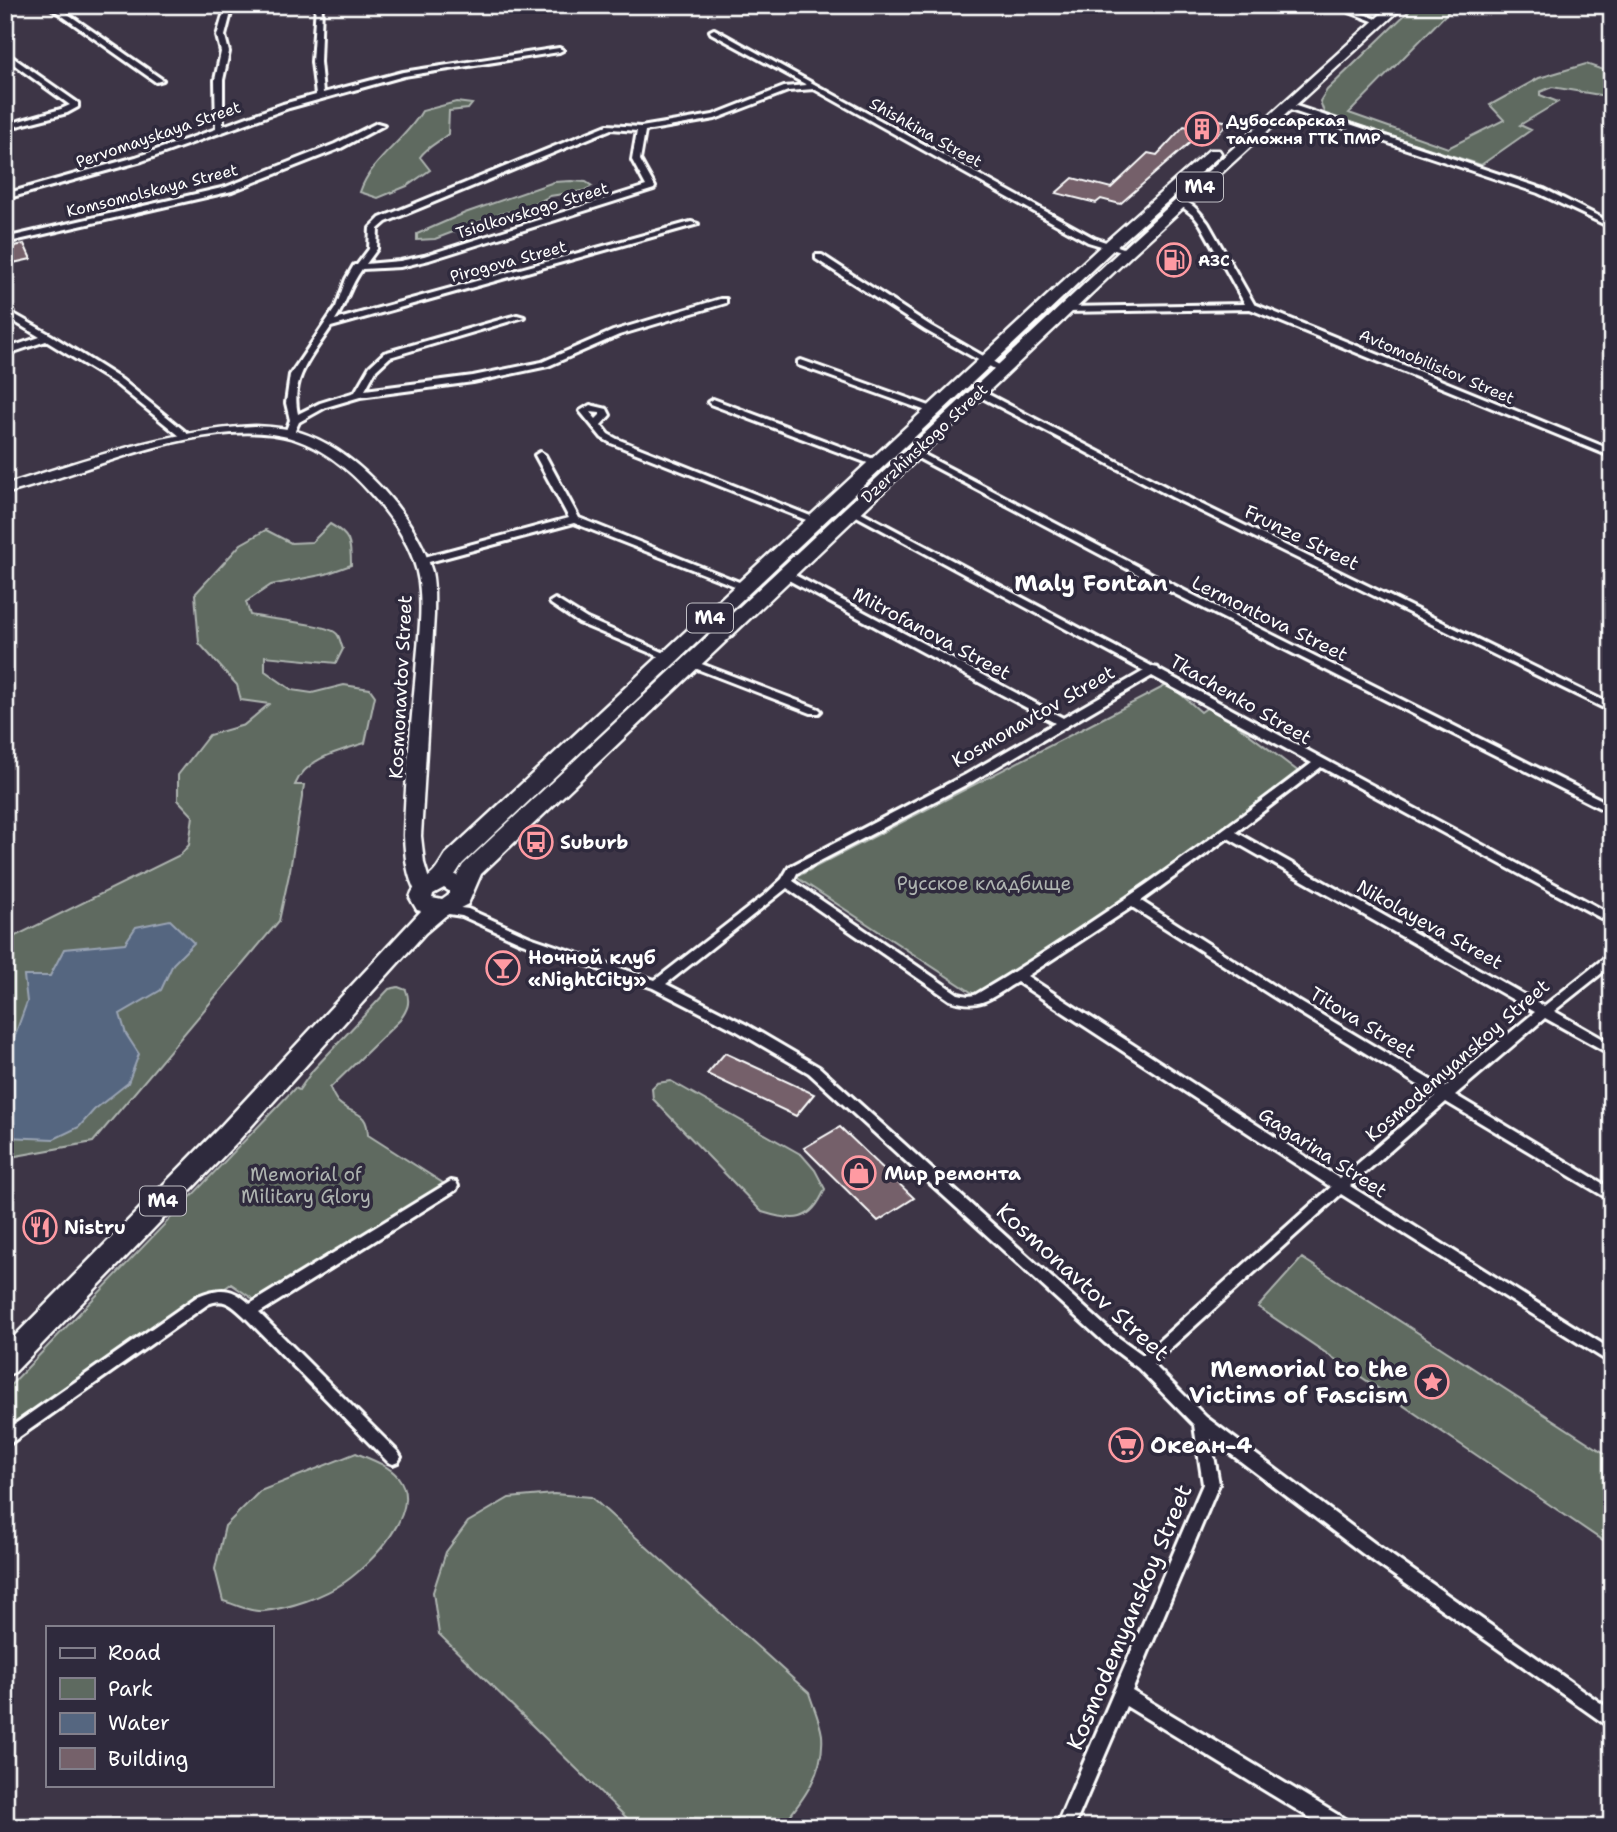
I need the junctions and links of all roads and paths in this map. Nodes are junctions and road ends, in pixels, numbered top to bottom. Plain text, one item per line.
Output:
1 (50, 5) edge
2 (230, 5) edge
3 (319, 5) edge
4 (1334, 5) edge
5 (1382, 5) edge
6 (1399, 5) edge
7 (1374, 20) junction
8 (714, 31) dead end
9 (559, 50) dead end
10 (5, 54) edge
11 (159, 80) dead end
12 (816, 87) junction
13 (320, 97) junction
14 (1287, 106) junction
15 (380, 125) dead end
16 (5, 127) edge
17 (219, 128) junction
18 (641, 129) junction
19 (5, 197) edge
20 (1183, 203) junction
21 (694, 224) dead end
22 (1612, 226) edge
23 (5, 241) edge
24 (1109, 246) junction
25 (1128, 251) junction
26 (819, 257) dead end
27 (357, 267) junction
28 (723, 301) dead end
29 (1251, 306) junction
30 (1067, 310) junction
31 (5, 312) edge
32 (520, 317) dead end
33 (329, 325) junction
34 (48, 337) junction
35 (5, 352) edge
36 (801, 363) dead end
37 (994, 365) junction
38 (978, 392) junction
39 (359, 394) junction
40 (713, 402) dead end
41 (935, 411) junction
42 (596, 425) dead end
43 (293, 427) junction
44 (184, 435) junction
45 (915, 453) junction
46 (1612, 454) edge
47 (540, 455) dead end
48 (876, 463) junction
49 (5, 490) edge
50 (852, 510) junction
51 (575, 520) junction
52 (818, 521) junction
53 (421, 561) junction
54 (785, 574) junction
55 (744, 586) junction
56 (555, 602) dead end
57 (670, 657) junction
58 (691, 663) junction
59 (1154, 670) junction
60 (1612, 709) edge
61 (815, 711) dead end
62 (1063, 723) junction
63 (1319, 763) junction
64 (1612, 810) edge
65 (1228, 833) junction
66 (786, 882) junction
67 (463, 900) junction
68 (1132, 901) junction
69 (428, 902) junction
70 (1612, 920) edge
71 (1612, 958) edge
72 (1016, 975) junction
73 (657, 985) junction
74 (1544, 1011) junction
75 (1612, 1050) edge
76 (1446, 1094) junction
77 (452, 1186) dead end
78 (1341, 1187) junction
79 (1612, 1196) edge
80 (249, 1312) junction
81 (8, 1354) edge
82 (1612, 1358) edge
83 (1143, 1364) junction
84 (1201, 1422) junction
85 (5, 1440) edge
86 (393, 1457) dead end
87 (1121, 1694) junction
88 (1612, 1721) edge
89 (1065, 1827) edge
90 (1342, 1827) edge

1 - 11 street
2 - 17 street
3 - 13 street
4 - 7 street
5 - 7 highway, Dzerzhinskogo Street / M4
6 - 7 highway, Dzerzhinskogo Street / M4
7 - 14 highway, Dzerzhinskogo Street / M4
7 - 24 highway, Dzerzhinskogo Street / M4
8 - 12 street, Shishkina Street
9 - 13 street, Pervomayskaya Street
10 - 16 street
12 - 18 street
12 - 24 street, Shishkina Street
13 - 17 street, Pervomayskaya Street
14 - 20 highway, Dzerzhinskogo Street / M4
14 - 22 street
15 - 23 street, Komsomolskaya Street
17 - 19 street, Pervomayskaya Street
18 - 27 street
18 - 27 street, Tsiolkovskogo Street
20 - 25 highway, Dzerzhinskogo Street / M4
20 - 29 street
21 - 33 street, Pirogova Street
24 - 25 street, Shishkina Street
24 - 37 highway, Dzerzhinskogo Street / M4
25 - 30 highway, Dzerzhinskogo Street / M4
26 - 37 street, Dzerzhinskogo Street
27 - 33 street
28 - 39 street
29 - 30 street
29 - 46 street, Avtomobilistov Street
30 - 37 highway, Dzerzhinskogo Street / M4
31 - 34 street
32 - 39 street
33 - 43 street
34 - 35 street
34 - 44 street
36 - 41 street
37 - 38 highway, Dzerzhinskogo Street / M4
37 - 41 highway, Dzerzhinskogo Street / M4
38 - 45 highway, Dzerzhinskogo Street / M4
38 - 60 street, Frunze Street
39 - 43 street
40 - 48 street
41 - 48 highway, Dzerzhinskogo Street / M4
42 - 52 street
43 - 44 street, Kosmonavtov Street
43 - 53 street, Kosmonavtov Street
44 - 49 street, Kosmonavtov Street
45 - 50 highway, Dzerzhinskogo Street / M4
45 - 64 street, Lermontova Street
47 - 51 street
48 - 52 highway, Dzerzhinskogo Street / M4
50 - 54 highway, Dzerzhinskogo Street / M4
50 - 59 street, Tkachenko Street
51 - 53 street
51 - 55 street
52 - 55 highway, Dzerzhinskogo Street / M4
53 - 69 street, Kosmonavtov Street
54 - 58 highway, Dzerzhinskogo Street / M4
54 - 62 street, Mitrofanova Street
55 - 57 highway, Dzerzhinskogo Street / M4
56 - 57 street
57 - 69 highway, Dzerzhinskogo Street / M4
58 - 61 street
58 - 67 highway, Dzerzhinskogo Street / M4
59 - 62 street, Kosmonavtov Street
59 - 63 street, Tkachenko Street
62 - 66 street, Kosmonavtov Street
63 - 65 street
63 - 70 street, Tkachenko Street
65 - 68 street
65 - 74 street, Nikolayeva Street
66 - 72 street
66 - 73 street, Kosmonavtov Street
67 - 69 highway
67 - 73 street, Kosmonavtov Street
68 - 72 street
68 - 76 street, Titova Street
69 - 81 highway, Dzerzhinskogo Street / M4
71 - 74 street, Kosmodemyanskoy Street
72 - 78 street, Gagarina Street
73 - 83 street, Kosmonavtov Street
74 - 75 street, Nikolayeva Street
74 - 76 street, Kosmodemyanskoy Street
76 - 78 street, Kosmodemyanskoy Street
76 - 79 street, Titova Street
77 - 80 street
78 - 82 street, Gagarina Street
78 - 83 street, Kosmodemyanskoy Street
80 - 85 street
80 - 86 street
83 - 84 street, Kosmonavtov Street
84 - 87 street, Kosmodemyanskoy Street
84 - 88 street, Kosmonavtov Street
87 - 89 street, Kosmodemyanskoy Street
87 - 90 street

